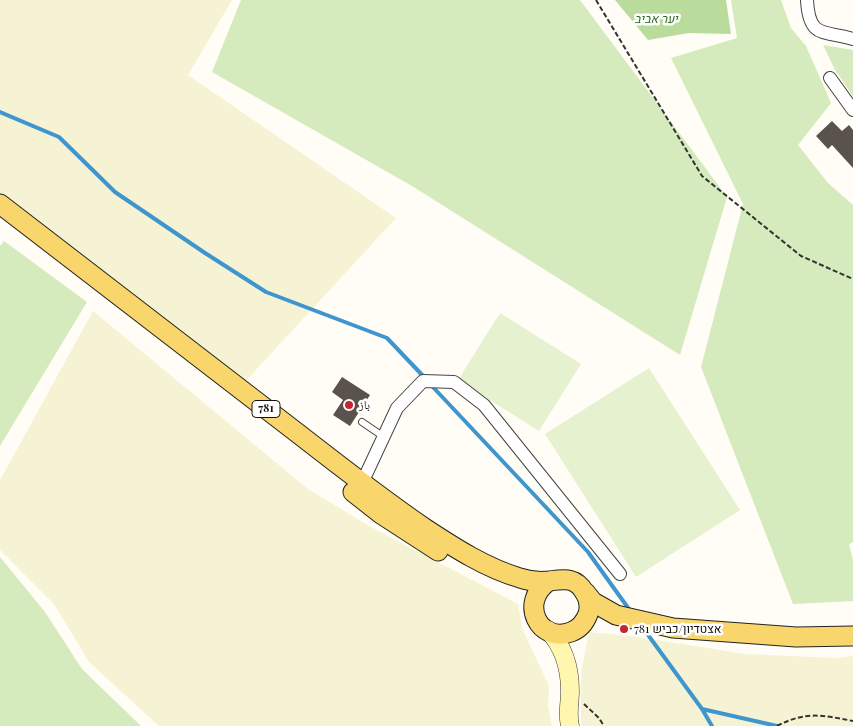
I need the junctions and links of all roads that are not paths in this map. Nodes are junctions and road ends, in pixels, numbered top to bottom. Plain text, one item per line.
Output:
1 (807, 0) edge
2 (853, 30) edge
3 (831, 36) junction
4 (853, 39) edge
5 (830, 78) dead end
6 (853, 110) edge
7 (0, 204) edge
8 (0, 220) edge
9 (362, 422) dead end
10 (384, 437) junction
11 (364, 492) junction
12 (620, 574) dead end
13 (549, 581) junction
14 (585, 592) junction
15 (534, 613) junction
16 (622, 617) junction
17 (580, 626) junction
18 (548, 630) junction
19 (853, 636) edge
20 (568, 667) junction
21 (570, 726) edge

1 - 3 street
2 - 3 street
3 - 4 street
5 - 6 street
7 - 11 main road, 781
8 - 11 main road, 781
9 - 10 lane
10 - 11 street
10 - 12 street
11 - 13 main road, 781
11 - 15 main road, 781
13 - 14 main road
13 - 15 main road
14 - 16 main road
14 - 17 main road
15 - 18 main road
16 - 17 main road
16 - 19 main road
17 - 18 main road
17 - 20 main road
18 - 20 main road
20 - 21 main road

